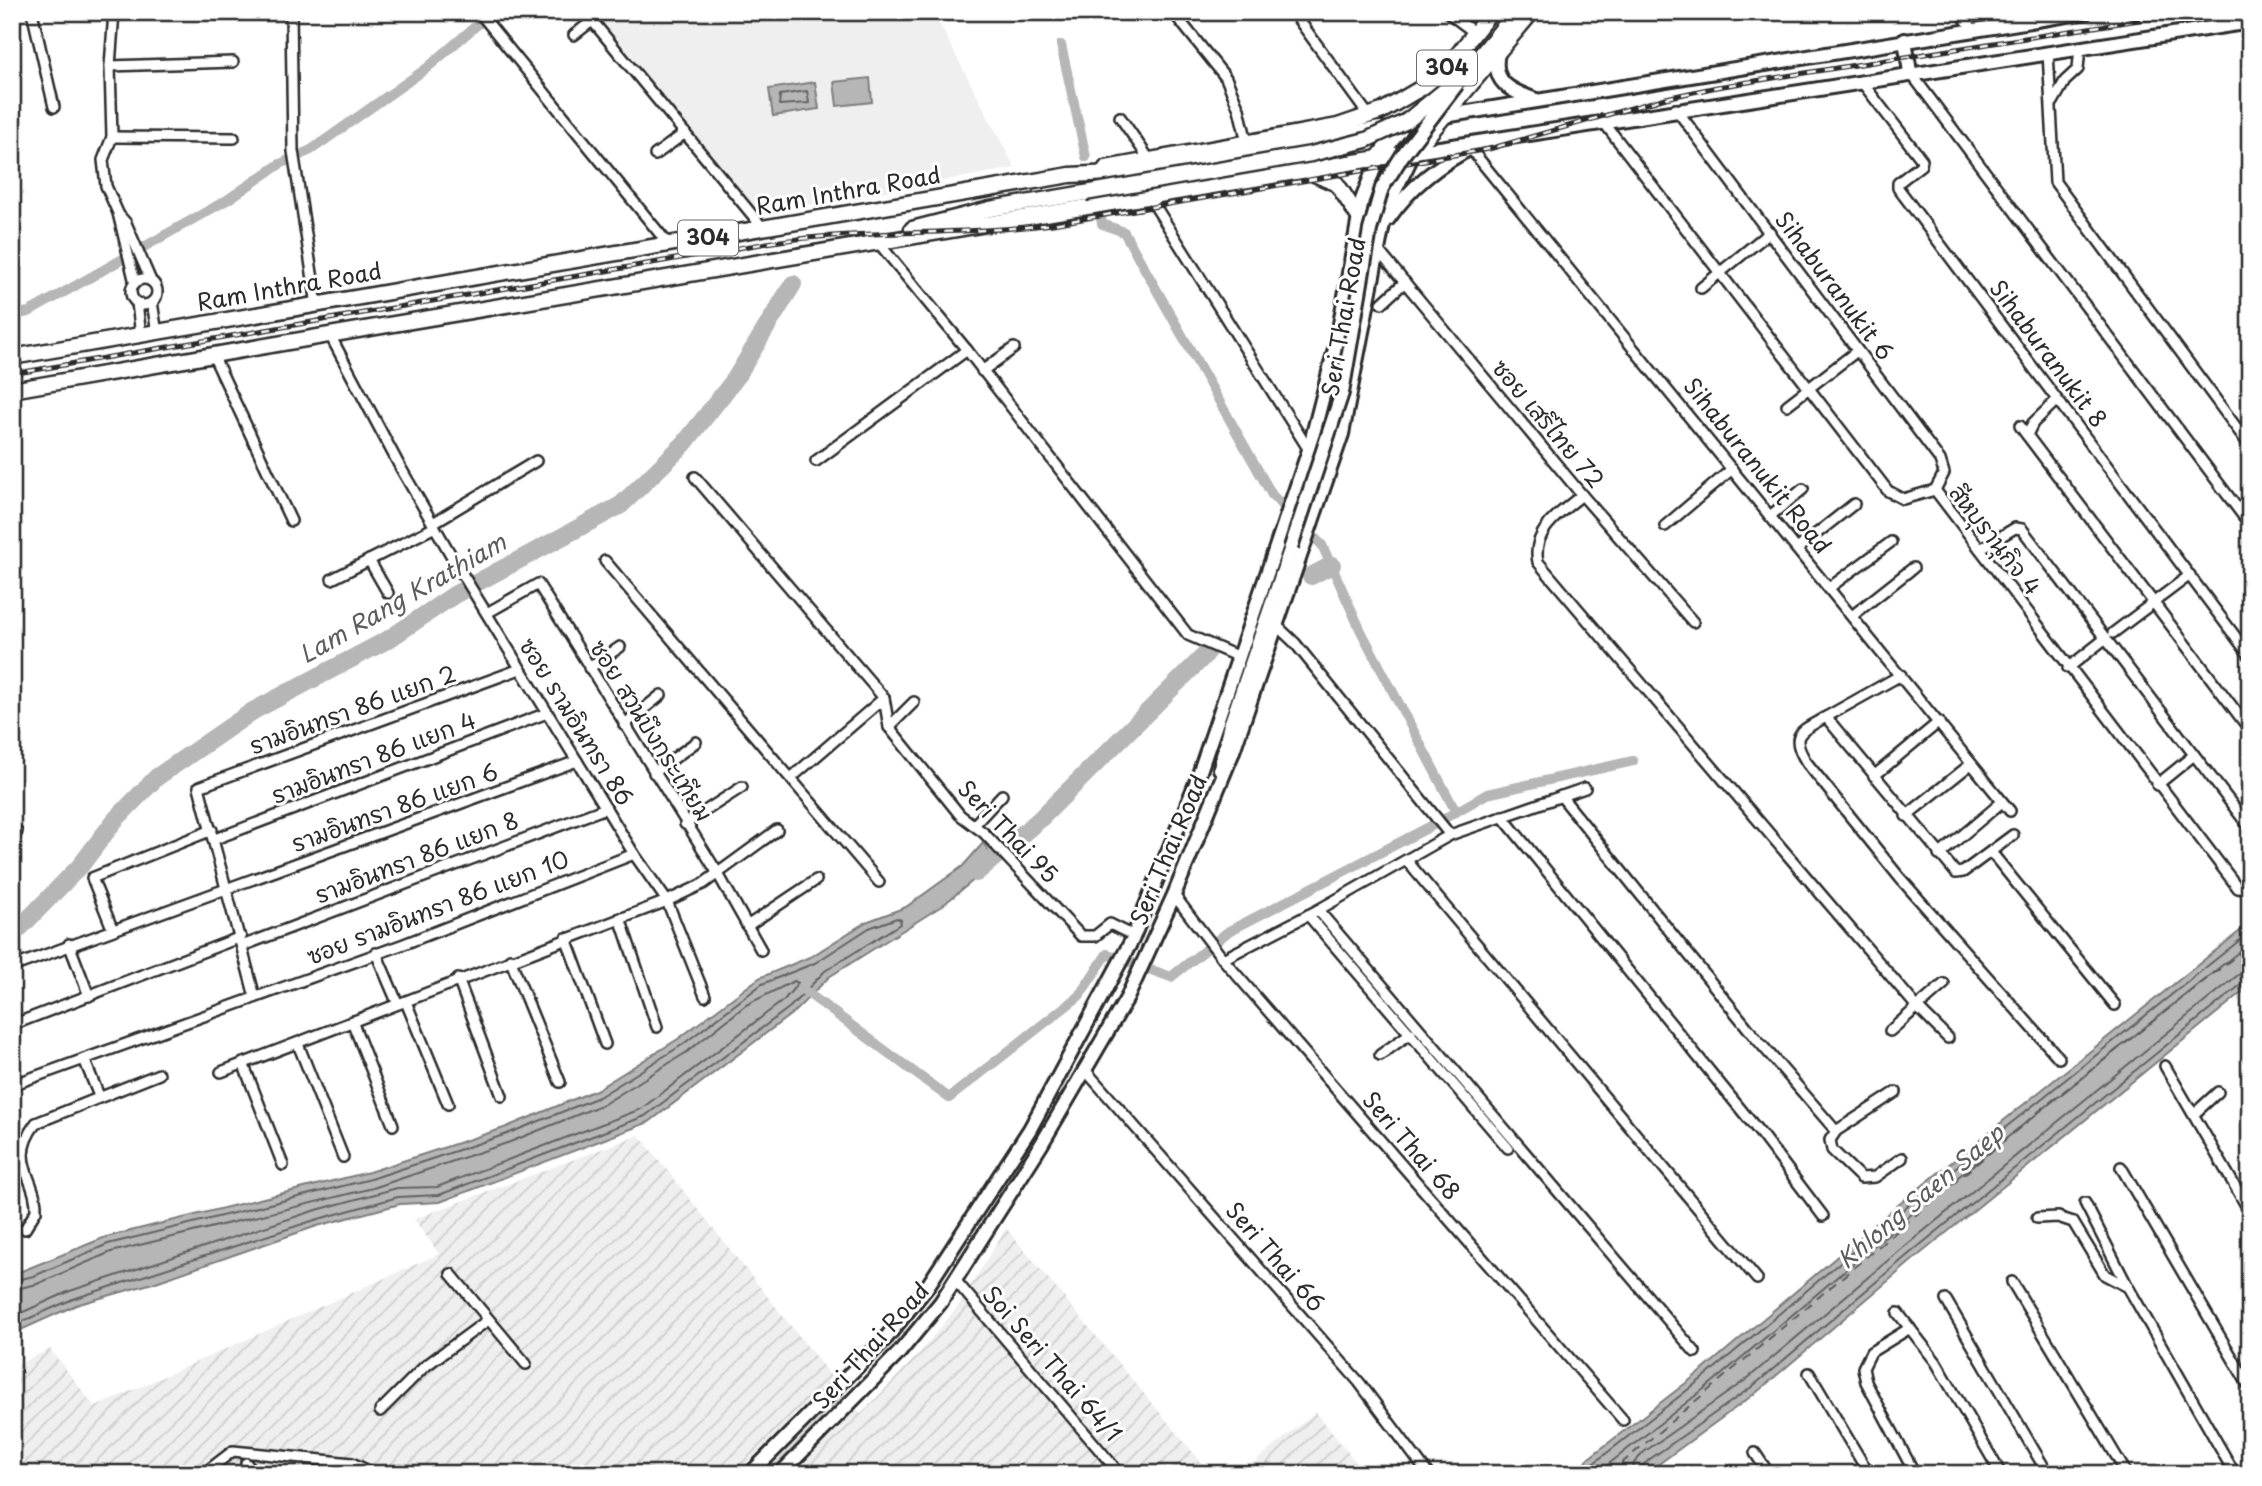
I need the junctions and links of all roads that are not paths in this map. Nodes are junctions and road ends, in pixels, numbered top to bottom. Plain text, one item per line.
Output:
1 (32, 12) edge
2 (114, 12) edge
3 (291, 12) edge
4 (585, 12) edge
5 (1173, 12) edge
6 (1293, 12) edge
7 (1447, 12) edge
8 (1491, 12) edge
9 (1516, 12) edge
10 (1532, 12) edge
11 (1961, 12) edge
12 (2086, 12) edge
13 (480, 14) edge
14 (2057, 14) edge
15 (592, 21) junction
16 (2250, 22) edge
17 (1973, 30) junction
18 (1475, 33) junction
19 (574, 35) dead end
20 (1905, 40) junction
21 (2080, 47) junction
22 (2048, 51) junction
23 (1497, 53) junction
24 (1455, 58) junction
25 (233, 62) dead end
26 (110, 66) junction
27 (1483, 69) junction
28 (1910, 72) junction
29 (1466, 73) junction
30 (1440, 77) junction
31 (1861, 81) junction
32 (1536, 100) junction
33 (2051, 105) junction
34 (54, 107) dead end
35 (1676, 109) junction
36 (1369, 116) junction
37 (1444, 116) junction
38 (1120, 117) dead end
39 (1602, 120) junction
40 (1404, 124) junction
41 (685, 133) junction
42 (112, 137) junction
43 (234, 138) dead end
44 (1488, 139) junction
45 (1247, 142) junction
46 (1470, 148) junction
47 (1414, 152) junction
48 (655, 155) dead end
49 (1378, 158) junction
50 (1149, 159) junction
51 (1216, 159) junction
52 (1306, 171) junction
53 (1070, 175) junction
54 (1222, 186) junction
55 (1150, 198) junction
56 (1358, 216) junction
57 (763, 228) junction
58 (1381, 229) junction
59 (1770, 232) junction
60 (876, 240) junction
61 (669, 244) junction
62 (1377, 249) junction
63 (134, 257) junction
64 (1720, 270) junction
65 (151, 281) junction
66 (1405, 282) junction
67 (135, 283) junction
68 (1701, 288) dead end
69 (152, 302) junction
70 (137, 303) junction
71 (1382, 303) dead end
72 (317, 304) junction
73 (157, 333) junction
74 (330, 335) junction
75 (141, 336) junction
76 (1014, 348) dead end
77 (967, 350) junction
78 (1857, 351) junction
79 (213, 355) junction
80 (12, 358) edge
81 (1332, 362) junction
82 (1356, 368) junction
83 (982, 371) junction
84 (1808, 387) junction
85 (12, 390) edge
86 (2057, 400) junction
87 (1787, 405) dead end
88 (2020, 426) dead end
89 (2027, 435) junction
90 (2250, 446) edge
91 (1309, 450) junction
92 (536, 461) dead end
93 (816, 461) dead end
94 (1732, 469) junction
95 (695, 477) dead end
96 (1803, 489) dead end
97 (1935, 490) junction
98 (1582, 495) junction
99 (1854, 504) dead end
100 (1770, 516) junction
101 (291, 521) dead end
102 (434, 525) junction
103 (2250, 525) edge
104 (1665, 526) dead end
105 (1891, 542) dead end
106 (1797, 549) junction
107 (1980, 549) junction
108 (369, 560) junction
109 (605, 561) dead end
110 (1913, 568) dead end
111 (2190, 575) junction
112 (332, 579) dead end
113 (1829, 588) junction
114 (388, 593) dead end
115 (2153, 601) junction
116 (486, 612) junction
117 (1852, 616) junction
118 (1693, 622) dead end
119 (1275, 624) junction
120 (2109, 636) junction
121 (620, 647) dead end
122 (2250, 656) edge
123 (1239, 657) junction
124 (589, 668) junction
125 (2068, 668) junction
126 (520, 669) junction
127 (1902, 675) junction
128 (661, 695) dead end
129 (884, 698) junction
130 (914, 702) dead end
131 (547, 713) junction
132 (1826, 718) junction
133 (1939, 722) junction
134 (624, 724) junction
135 (889, 727) junction
136 (2250, 730) edge
137 (696, 742) dead end
138 (2194, 755) junction
139 (577, 761) junction
140 (1971, 764) junction
141 (654, 773) junction
142 (1874, 776) junction
143 (791, 778) junction
144 (2157, 785) junction
145 (742, 787) dead end
146 (1585, 788) dead end
147 (1216, 792) junction
148 (1002, 795) dead end
149 (1561, 796) junction
150 (2002, 802) junction
151 (606, 808) junction
152 (2010, 811) dead end
153 (1502, 816) junction
154 (1906, 816) junction
155 (685, 824) junction
156 (975, 824) junction
157 (2250, 828) edge
158 (777, 830) dead end
159 (214, 834) junction
160 (1450, 835) junction
161 (2013, 835) dead end
162 (1991, 852) junction
163 (634, 854) junction
164 (1940, 855) junction
165 (1407, 861) junction
166 (717, 872) junction
167 (816, 880) dead end
168 (879, 882) dead end
169 (227, 890) junction
170 (2250, 890) edge
171 (1174, 895) junction
172 (667, 901) junction
173 (1318, 910) junction
174 (1308, 915) junction
175 (620, 918) junction
176 (747, 926) junction
177 (112, 928) junction
178 (566, 938) junction
179 (1133, 938) junction
180 (242, 942) junction
181 (69, 944) junction
182 (761, 950) dead end
183 (376, 953) junction
184 (1222, 958) junction
185 (510, 960) junction
186 (12, 967) edge
187 (458, 979) junction
188 (1944, 984) dead end
189 (89, 996) junction
190 (705, 996) dead end
191 (255, 997) junction
192 (401, 1002) junction
193 (2115, 1005) dead end
194 (1917, 1007) junction
195 (352, 1021) junction
196 (12, 1026) edge
197 (657, 1027) dead end
198 (1890, 1031) dead end
199 (1411, 1033) junction
200 (1948, 1038) dead end
201 (298, 1044) junction
202 (605, 1044) dead end
203 (1380, 1055) dead end
204 (2059, 1058) dead end
205 (83, 1059) junction
206 (243, 1063) junction
207 (2165, 1066) dead end
208 (1086, 1071) junction
209 (221, 1072) dead end
210 (159, 1074) dead end
211 (560, 1082) dead end
212 (12, 1085) edge
213 (1896, 1092) dead end
214 (2218, 1092) dead end
215 (99, 1096) junction
216 (502, 1096) dead end
217 (449, 1104) dead end
218 (2193, 1114) junction
219 (393, 1125) dead end
220 (1836, 1131) junction
221 (25, 1147) junction
222 (1508, 1148) dead end
223 (12, 1152) edge
224 (342, 1157) dead end
225 (1902, 1158) dead end
226 (283, 1165) dead end
227 (2121, 1167) dead end
228 (2085, 1203) dead end
229 (2250, 1212) edge
230 (1823, 1216) dead end
231 (2038, 1218) dead end
232 (25, 1229) dead end
233 (451, 1274) dead end
234 (1757, 1279) dead end
235 (954, 1280) junction
236 (2012, 1282) dead end
237 (2128, 1287) junction
238 (1946, 1300) dead end
239 (1898, 1313) dead end
240 (488, 1320) junction
241 (1910, 1328) junction
242 (1695, 1352) dead end
243 (526, 1364) dead end
244 (1809, 1373) dead end
245 (2250, 1388) edge
246 (380, 1411) dead end
247 (1623, 1420) dead end
248 (807, 1448) junction
249 (1755, 1453) dead end
250 (246, 1463) dead end
251 (204, 1474) edge
252 (255, 1474) edge
253 (375, 1474) edge
254 (750, 1474) edge
255 (780, 1474) edge
256 (794, 1474) edge
257 (1120, 1474) edge
258 (1429, 1474) edge
259 (1769, 1474) edge
260 (1869, 1474) edge
261 (1915, 1474) edge
262 (2001, 1474) edge
263 (2048, 1474) edge
264 (2127, 1474) edge
265 (2235, 1474) edge

1 - 34 street
2 - 26 street
3 - 72 street
4 - 15 street
5 - 45 street
6 - 36 street
7 - 18 street
8 - 18 highway, 304
9 - 29 highway
10 - 23 highway, 304
11 - 17 street
12 - 14 main road
13 - 61 street
14 - 17 main road
15 - 19 street
15 - 41 street
16 - 21 main road
17 - 20 main road
18 - 24 highway, 304
20 - 28 main road
20 - 32 main road
21 - 22 main road
21 - 33 street
22 - 28 main road
22 - 33 street
23 - 27 highway, 304
23 - 32 main road
24 - 27 highway
24 - 30 highway, 304
25 - 26 street
26 - 42 street
27 - 37 highway, 304
28 - 31 main road
28 - 103 street
29 - 60 highway, bridge
29 - 147 main road, bridge
30 - 36 highway
30 - 40 highway, 304
31 - 35 main road
31 - 86 street, Sihaburanukit 8
32 - 37 main road
33 - 90 street
35 - 39 main road
35 - 59 street, Sihaburanukit 6
36 - 45 highway
37 - 40 highway, Ram Inthra Road / 304
37 - 47 highway, 304
38 - 50 street
39 - 44 main road
39 - 64 street, สีหบุรานุกิจ 4
40 - 49 highway, 304
40 - 51 highway, Ram Inthra Road / 304
41 - 48 street
41 - 57 street
42 - 43 street
42 - 63 street
44 - 46 main road
44 - 47 main road
45 - 50 highway
46 - 58 main road
46 - 94 street, Sihaburanukit Road
47 - 49 highway, 304
47 - 58 main road, Seri Thai Road
49 - 52 highway, 304
49 - 56 main road, Seri Thai Road
50 - 53 highway
51 - 53 highway, Ram Inthra Road / 304
51 - 54 highway
52 - 54 highway, 304
52 - 56 highway
53 - 57 highway, Ram Inthra Road / 304
54 - 55 highway, 304
55 - 60 highway, 304
55 - 91 street
56 - 81 main road, Seri Thai Road
57 - 61 highway, Ram Inthra Road / 304
58 - 62 main road, Seri Thai Road
59 - 64 street
59 - 78 street, Sihaburanukit 6
60 - 74 highway, 304
60 - 77 street
61 - 72 highway, Ram Inthra Road / 304
62 - 66 street, ซอย เสรีไทย 72
62 - 82 main road, Seri Thai Road
63 - 65 street
63 - 67 street
64 - 68 street
64 - 84 street, สีหบุรานุกิจ 4
65 - 67 street
65 - 69 street
66 - 71 street
66 - 98 street, ซอย เสรีไทย 72
67 - 70 street
69 - 70 street
69 - 73 street
70 - 75 street
72 - 73 highway, Ram Inthra Road / 304
73 - 75 highway, Ram Inthra Road / 304
74 - 79 highway, 304
74 - 102 street, ซอย รามอินทรา 86
75 - 80 highway, Ram Inthra Road / 304
76 - 83 street
77 - 83 street
77 - 93 street
78 - 84 street
78 - 97 street, Sihaburanukit 6
79 - 85 highway, 304
79 - 101 street
81 - 82 main road
81 - 91 main road, Seri Thai Road
82 - 119 main road, Seri Thai Road
83 - 123 street
84 - 87 street
84 - 97 street, สีหบุรานุกิจ 4
86 - 89 street
86 - 111 street, Sihaburanukit 8
88 - 89 street
89 - 115 street
91 - 123 main road, Seri Thai Road
92 - 102 street
94 - 100 street, Sihaburanukit Road
94 - 104 street
95 - 129 street
96 - 100 street
97 - 107 street, สีหบุรานุกิจ 4
98 - 118 street, ซอย เสรีไทย 72
98 - 194 street
99 - 106 street
100 - 106 street, Sihaburanukit Road
102 - 108 street
102 - 116 street, ซอย รามอินทรา 86
105 - 113 street
106 - 113 street, Sihaburanukit Road
107 - 120 street
107 - 125 street, สีหบุรานุกิจ 4
108 - 112 street
108 - 114 street
109 - 143 street
110 - 117 street
111 - 115 street
111 - 122 street, Sihaburanukit 8
113 - 117 street, Sihaburanukit Road
115 - 120 street
115 - 136 street
116 - 124 street, ซอย สวนบึงกระเทียม
116 - 126 street, ซอย รามอินทรา 86
117 - 127 street, Sihaburanukit Road
119 - 147 main road, Seri Thai Road
119 - 160 street
120 - 125 street
120 - 138 street
121 - 124 street
123 - 179 main road, Seri Thai Road
124 - 134 street, ซอย สวนบึงกระเทียม
125 - 144 street, สีหบุรานุกิจ 4
126 - 131 street, ซอย รามอินทรา 86
126 - 159 street, รามอินทรา 86 แยก 2
127 - 132 street
127 - 133 street, Sihaburanukit Road
128 - 134 street
129 - 135 street, Seri Thai 95
129 - 143 street
130 - 135 street
131 - 139 street, ซอย รามอินทรา 86
131 - 159 street, รามอินทรา 86 แยก 4
132 - 142 street
132 - 204 street
133 - 140 street, Sihaburanukit Road
133 - 142 street
134 - 141 street, ซอย สวนบึงกระเทียม
135 - 156 street, Seri Thai 95
137 - 141 street
138 - 144 street
138 - 157 street
139 - 151 street, ซอย รามอินทรา 86
139 - 169 street, รามอินทรา 86 แยก 6
140 - 150 street, Sihaburanukit Road
140 - 154 street
141 - 155 street, ซอย สวนบึงกระเทียม
142 - 154 street
143 - 168 street
144 - 170 street, สีหบุรานุกิจ 4
145 - 155 street
146 - 149 street
147 - 171 main road, Seri Thai Road
148 - 156 street
149 - 153 street
149 - 220 street
150 - 152 street, Sihaburanukit Road
150 - 164 street
151 - 163 street, ซอย รามอินทรา 86
151 - 180 street, รามอินทรา 86 แยก 8
153 - 160 street
153 - 230 street
154 - 164 street
155 - 166 street, ซอย สวนบึงกระเทียม
156 - 179 street, Seri Thai 95
158 - 166 street
159 - 169 street
159 - 177 street, รามอินทรา 86 แยก 4
160 - 165 street
161 - 162 street
162 - 164 street
162 - 193 street
163 - 172 street, ซอย รามอินทรา 86
163 - 183 street, ซอย รามอินทรา 86 แยก 10
165 - 173 street
165 - 234 street
166 - 172 street
166 - 176 street, ซอย สวนบึงกระเทียม
167 - 176 street
169 - 177 street, รามอินทรา 86 แยก 6
169 - 180 street
171 - 184 street, Seri Thai 68
171 - 208 main road, Seri Thai Road
172 - 175 street
172 - 190 street, ซอย รามอินทรา 86
173 - 174 street
173 - 242 street
174 - 184 street
174 - 199 street
175 - 178 street
175 - 197 street
176 - 182 street, ซอย สวนบึงกระเทียม
177 - 181 street, รามอินทรา 86 แยก 6
178 - 185 street
178 - 202 street
179 - 254 main road, Seri Thai Road
180 - 189 street, รามอินทรา 86 แยก 8
180 - 191 street
181 - 186 street, รามอินทรา 86 แยก 6
181 - 189 street
183 - 191 street, ซอย รามอินทรา 86 แยก 10
183 - 192 street
184 - 247 street, Seri Thai 68
185 - 187 street
185 - 211 street
187 - 192 street
187 - 216 street
188 - 194 street
189 - 196 street, รามอินทรา 86 แยก 8
191 - 205 street, ซอย รามอินทรา 86 แยก 10
192 - 195 street
192 - 217 street
194 - 198 street
194 - 200 street
195 - 201 street
195 - 219 street
199 - 203 street
199 - 222 street
201 - 206 street
201 - 224 street
205 - 212 street, ซอย รามอินทรา 86 แยก 10
205 - 215 street
206 - 209 street
206 - 226 street
207 - 218 street
208 - 235 main road, Seri Thai Road
208 - 258 street, Seri Thai 66
210 - 215 street
213 - 220 street
214 - 218 street
215 - 221 street
218 - 229 street
220 - 225 street
221 - 223 street
221 - 232 street
227 - 245 street
228 - 237 street
231 - 237 street
233 - 240 street
235 - 248 main road, Seri Thai Road
235 - 257 street, Soi Seri Thai 64/1
236 - 264 street
237 - 265 street
238 - 263 street
239 - 241 street
240 - 243 street
240 - 246 street
241 - 261 street
241 - 262 street
244 - 260 street
248 - 255 main road, Seri Thai Road
248 - 256 main road
249 - 259 street
250 - 252 street
251 - 253 street

